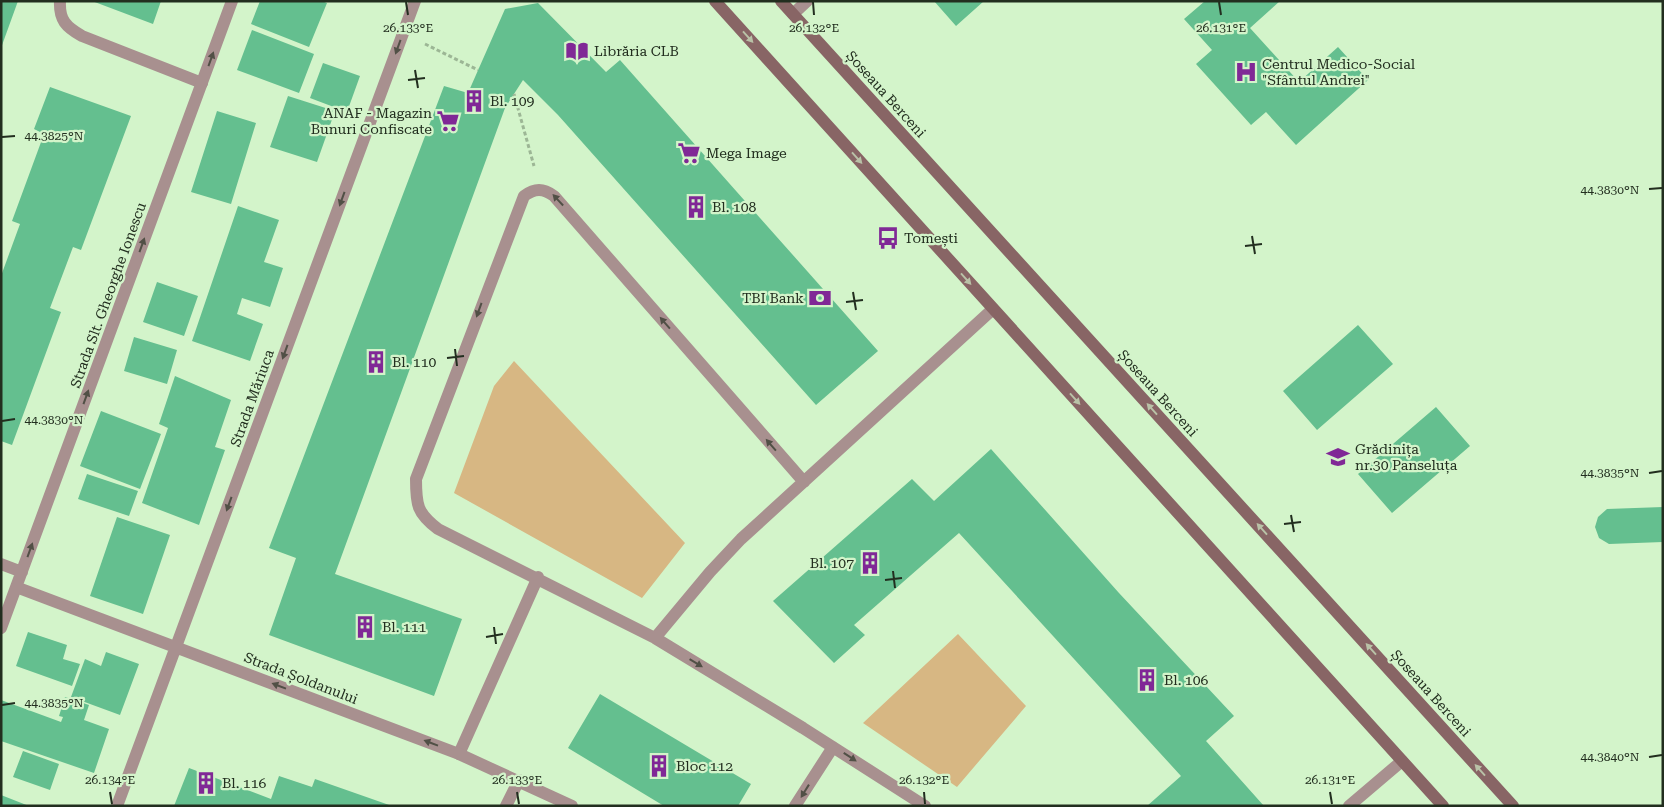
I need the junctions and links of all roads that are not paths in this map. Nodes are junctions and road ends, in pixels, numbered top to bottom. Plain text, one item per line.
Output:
1 (60, 1) edge
2 (232, 1) edge
3 (415, 1) edge
4 (715, 1) edge
5 (781, 1) edge
6 (807, 1) edge
7 (793, 14) junction
8 (202, 83) junction
9 (993, 309) junction
10 (804, 482) junction
11 (1, 564) edge
12 (22, 572) junction
13 (538, 577) junction
14 (16, 587) junction
15 (1, 628) edge
16 (655, 638) junction
17 (176, 647) junction
18 (833, 747) junction
19 (460, 754) junction
20 (1402, 761) junction
21 (519, 780) junction
22 (117, 806) edge
23 (506, 806) edge
24 (572, 806) edge
25 (795, 806) edge
26 (925, 806) edge
27 (1349, 806) edge
28 (1443, 806) edge
29 (1513, 806) edge

1 - 8 street
8 -> 2 street, Strada Slt. Gheorghe Ionescu
3 -> 17 street, Strada Măriuca
4 -> 9 main road
5 - 7 main road, Șoseaua Berceni
6 - 7 street
29 -> 7 main road, Șoseaua Berceni
12 -> 8 street, Strada Slt. Gheorghe Ionescu
9 - 10 street
9 -> 20 main road
10 -> 13 street
10 - 16 street
11 - 12 street
12 - 14 street, Strada Slt. Gheorghe Ionescu
13 - 16 street
13 - 19 street
14 - 15 street, Strada Slt. Gheorghe Ionescu
14 - 17 street, Strada Șoldanului
16 -> 18 street
19 -> 17 street, Strada Șoldanului
17 - 22 street, Strada Măriuca
18 -> 25 street
18 -> 26 street
19 - 21 street, Strada Șoldanului
20 - 27 street
20 - 28 main road
21 - 23 street
21 - 24 street, Strada Șoldanului

